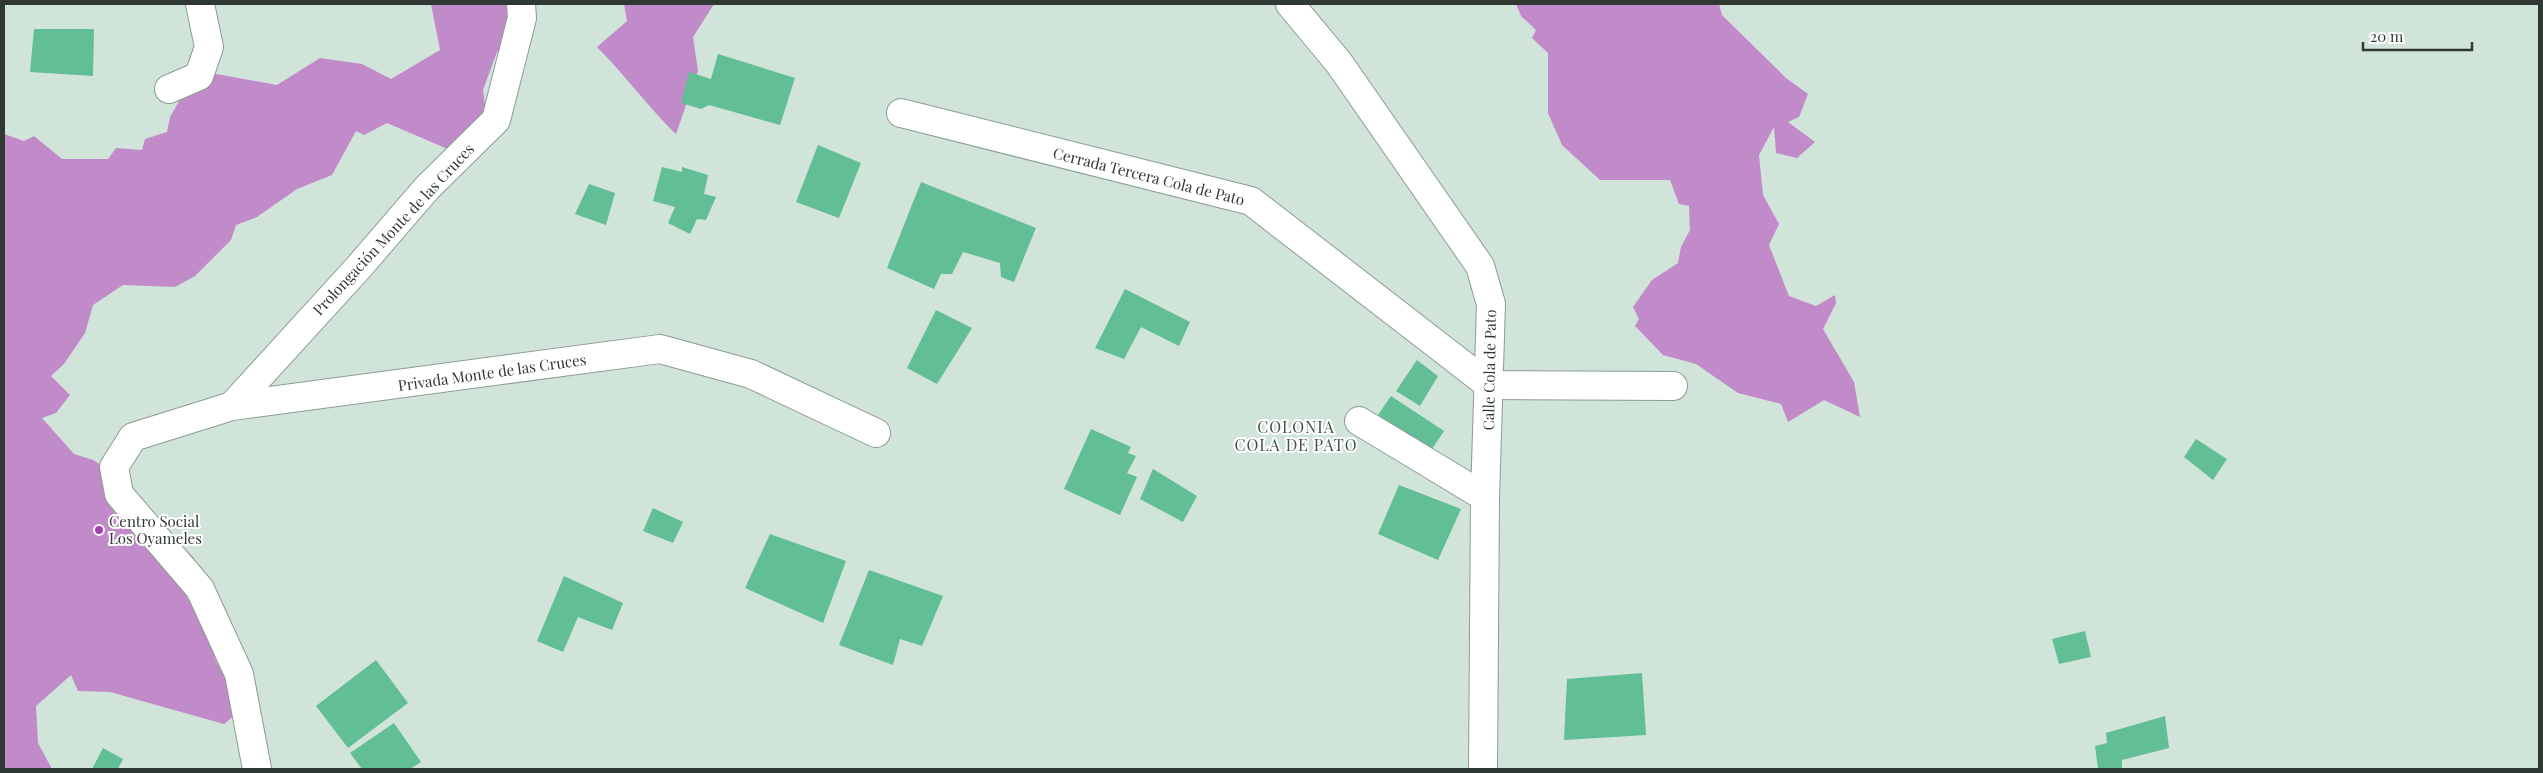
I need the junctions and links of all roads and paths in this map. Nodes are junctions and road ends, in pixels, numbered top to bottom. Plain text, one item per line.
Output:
1 (200, 4) edge
2 (521, 4) edge
3 (1290, 4) edge
4 (169, 89) dead end
5 (901, 113) dead end
6 (1489, 385) junction
7 (1673, 386) dead end
8 (232, 406) junction
9 (1359, 421) dead end
10 (876, 433) dead end
11 (1485, 497) junction
12 (256, 769) edge
13 (1484, 769) edge

1 - 4 street
2 - 8 street, Prolongación Monte de las Cruces
3 - 6 street, Calle Cola de Pato
5 - 6 street, Cerrada Tercera Cola de Pato
6 - 7 street
6 - 11 street, Calle Cola de Pato
8 - 10 street, Privada Monte de las Cruces
8 - 12 street, Privada Monte de las Cruces
9 - 11 street
11 - 13 street, Calle Cola de Pato

